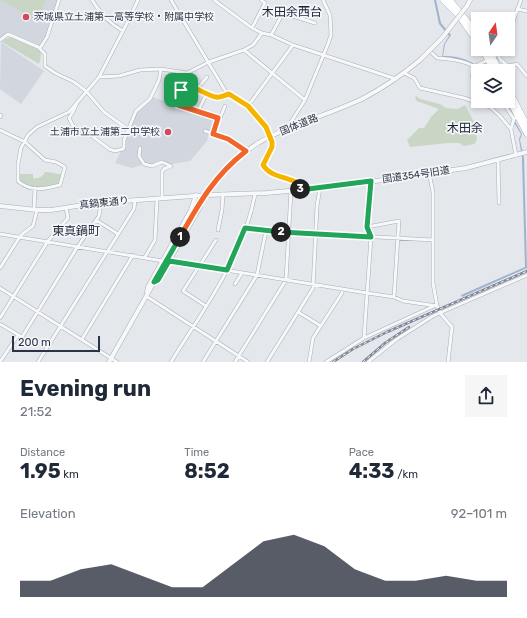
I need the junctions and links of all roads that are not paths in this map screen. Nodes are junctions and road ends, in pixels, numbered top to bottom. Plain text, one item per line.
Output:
1 (59, 0) edge
2 (92, 0) edge
3 (97, 0) edge
4 (138, 0) edge
5 (171, 0) edge
6 (214, 0) edge
7 (261, 0) edge
8 (323, 0) edge
9 (444, 0) edge
10 (450, 0) edge
11 (470, 0) edge
12 (521, 0) edge
13 (95, 5) junction
14 (517, 9) junction
15 (527, 11) edge
16 (515, 15) edge
17 (315, 23) dead end
18 (471, 26) edge
19 (252, 28) junction
20 (123, 31) junction
21 (262, 33) junction
22 (471, 33) edge
23 (270, 35) junction
24 (0, 40) edge
25 (293, 45) junction
26 (40, 48) junction
27 (244, 50) junction
28 (432, 53) dead end
29 (325, 55) junction
30 (493, 57) junction
31 (209, 62) junction
32 (481, 64) edge
33 (494, 64) edge
34 (496, 64) edge
35 (471, 66) edge
36 (161, 70) junction
37 (187, 73) junction
38 (272, 73) junction
39 (404, 73) junction
40 (527, 76) edge
41 (99, 77) junction
42 (207, 78) dead end
43 (396, 79) junction
44 (183, 81) junction
45 (198, 89) junction
46 (86, 91) junction
47 (207, 93) junction
48 (229, 94) junction
49 (78, 100) junction
50 (305, 100) junction
51 (471, 100) edge
52 (515, 104) edge
53 (225, 106) dead end
54 (248, 106) junction
55 (490, 108) edge
56 (511, 108) edge
57 (198, 111) junction
58 (520, 115) edge
59 (218, 118) junction
60 (527, 125) edge
61 (288, 129) junction
62 (511, 129) junction
63 (0, 130) edge
64 (129, 130) junction
65 (205, 131) dead end
66 (213, 134) junction
67 (527, 134) edge
68 (270, 137) junction
69 (25, 142) junction
70 (140, 148) dead end
71 (246, 151) junction
72 (527, 152) edge
73 (516, 155) junction
74 (498, 160) junction
75 (429, 173) junction
76 (371, 181) junction
77 (35, 188) junction
78 (320, 188) junction
79 (300, 190) junction
80 (291, 191) junction
81 (208, 194) junction
82 (223, 194) junction
83 (254, 194) junction
84 (196, 195) junction
85 (160, 198) junction
86 (135, 200) junction
87 (100, 203) junction
88 (499, 203) dead end
89 (0, 206) edge
90 (66, 208) junction
91 (36, 210) junction
92 (96, 220) junction
93 (367, 227) junction
94 (245, 228) junction
95 (218, 230) dead end
96 (266, 231) junction
97 (289, 232) junction
98 (0, 234) edge
99 (118, 234) junction
100 (316, 234) junction
101 (19, 237) junction
102 (371, 237) junction
103 (398, 238) junction
104 (216, 240) dead end
105 (433, 240) junction
106 (48, 241) junction
107 (78, 246) junction
108 (108, 251) junction
109 (133, 255) junction
110 (145, 257) junction
111 (163, 261) junction
112 (169, 261) junction
113 (199, 266) junction
114 (0, 268) edge
115 (227, 270) junction
116 (242, 273) junction
117 (257, 275) junction
118 (527, 275) edge
119 (286, 280) junction
120 (154, 282) junction
121 (235, 284) dead end
122 (314, 284) junction
123 (0, 288) edge
124 (342, 289) junction
125 (367, 293) junction
126 (13, 296) junction
127 (146, 296) junction
128 (394, 298) junction
129 (206, 306) junction
130 (435, 306) junction
131 (38, 311) junction
132 (298, 312) junction
133 (441, 314) junction
134 (0, 318) edge
135 (0, 324) edge
136 (61, 326) junction
137 (321, 326) junction
138 (192, 327) junction
139 (18, 335) junction
140 (364, 338) junction
141 (82, 339) junction
142 (216, 342) junction
143 (239, 356) junction
144 (110, 360) edge
145 (0, 362) edge
146 (38, 362) edge
147 (117, 362) edge
148 (170, 362) edge
149 (203, 362) edge
150 (235, 362) edge
151 (248, 362) edge
152 (267, 362) edge
153 (309, 362) edge
154 (326, 362) edge
155 (368, 362) edge
156 (448, 362) edge

1 - 26 street
2 - 13 street
3 - 13 street
4 - 20 street
5 - 31 street
6 - 19 street
7 - 19 street
8 - 29 street
9 - 22 highway
10 - 18 highway
11 - 39 street, 国体道路, bridge
12 - 14 street
13 - 20 street
14 - 15 street
14 - 16 street
17 - 23 street
19 - 21 street
20 - 41 street
21 - 23 street
21 - 27 street
23 - 25 street
24 - 26 street
25 - 29 street
25 - 38 street
26 - 46 street
27 - 31 street
27 - 38 street
28 - 35 street
29 - 43 street
29 - 50 street
30 - 32 street
30 - 33 highway
30 - 34 highway
30 - 40 street
31 - 37 street
31 - 48 street
36 - 37 street
36 - 41 street
36 - 64 street
37 - 44 street
38 - 50 street
38 - 54 street
39 - 43 street, 国体道路
39 - 51 street
41 - 46 street
42 - 45 street
43 - 61 street, 国体道路
44 - 45 street
44 - 57 street
45 - 47 street
46 - 49 street
46 - 64 street
47 - 48 street
47 - 57 street
48 - 54 street
49 - 64 street
49 - 69 street
50 - 61 street
52 - 58 highway
53 - 59 street
54 - 68 street
55 - 62 street
56 - 58 street
57 - 59 street
58 - 60 highway
58 - 62 street
58 - 67 highway
59 - 66 street
61 - 68 street, 国体道路
62 - 73 street
63 - 69 street
65 - 66 street
66 - 71 street
68 - 71 street, 国体道路
68 - 79 street
69 - 77 street
69 - 77 street
70 - 85 street
71 - 120 street, 国体道路, bridge
72 - 73 street, 国道354号旧道
73 - 74 street, 国道354号旧道
74 - 75 street, 国道354号旧道
74 - 88 street
75 - 76 street, 国道354号旧道
75 - 105 street
76 - 78 street, 国道354号旧道
76 - 93 street
77 - 91 street
78 - 79 street, 国道354号旧道
78 - 100 street
79 - 80 street, 国道354号旧道
80 - 83 street, 国道354号旧道
80 - 97 street
81 - 82 street, 国道354号旧道
81 - 84 street, 真鍋東通り
81 - 112 street
82 - 83 street, 国道354号旧道
82 - 95 street
83 - 94 street
84 - 85 street, 真鍋東通り
84 - 111 street
85 - 86 street, 真鍋東通り
85 - 110 street
86 - 87 street, 真鍋東通り
86 - 99 street
87 - 90 street, 真鍋東通り
87 - 92 street
89 - 91 street, 真鍋東通り
90 - 91 street, 真鍋東通り
90 - 106 street
91 - 101 street
92 - 99 street
92 - 107 street
93 - 102 street
93 - 103 street
94 - 96 street
94 - 115 street
96 - 97 street
96 - 117 street
97 - 100 street
97 - 119 street
98 - 101 street
99 - 108 street
100 - 102 street
100 - 122 street
101 - 106 street
101 - 114 street
102 - 103 street
102 - 125 street
103 - 105 street
103 - 128 street
104 - 113 street
105 - 130 street
106 - 107 street
106 - 126 street
107 - 108 street
107 - 131 street
108 - 109 street
108 - 136 street
109 - 110 street
109 - 141 street
110 - 111 street
111 - 127 street
112 - 113 street
112 - 120 street
113 - 115 street
113 - 129 street
115 - 116 street
115 - 129 street
116 - 117 street
116 - 121 street
117 - 119 street
117 - 142 street
118 - 133 street
119 - 122 street
119 - 143 street
120 - 127 street, 国体道路
122 - 124 street
122 - 132 street
123 - 126 street
124 - 125 street
124 - 137 street
125 - 128 street
125 - 140 street
126 - 131 street
126 - 134 street
127 - 138 street
127 - 144 street, 国体道路
128 - 130 street
129 - 138 street
130 - 133 street
130 - 140 street
131 - 136 street
131 - 139 street
132 - 137 street
132 - 152 street
133 - 155 street
133 - 156 street
135 - 139 street
136 - 141 street
136 - 146 street
137 - 153 street
138 - 142 street
138 - 148 street
139 - 145 street
140 - 154 street
141 - 144 street
142 - 143 street
142 - 149 street
143 - 150 street
143 - 151 street
144 - 147 street

